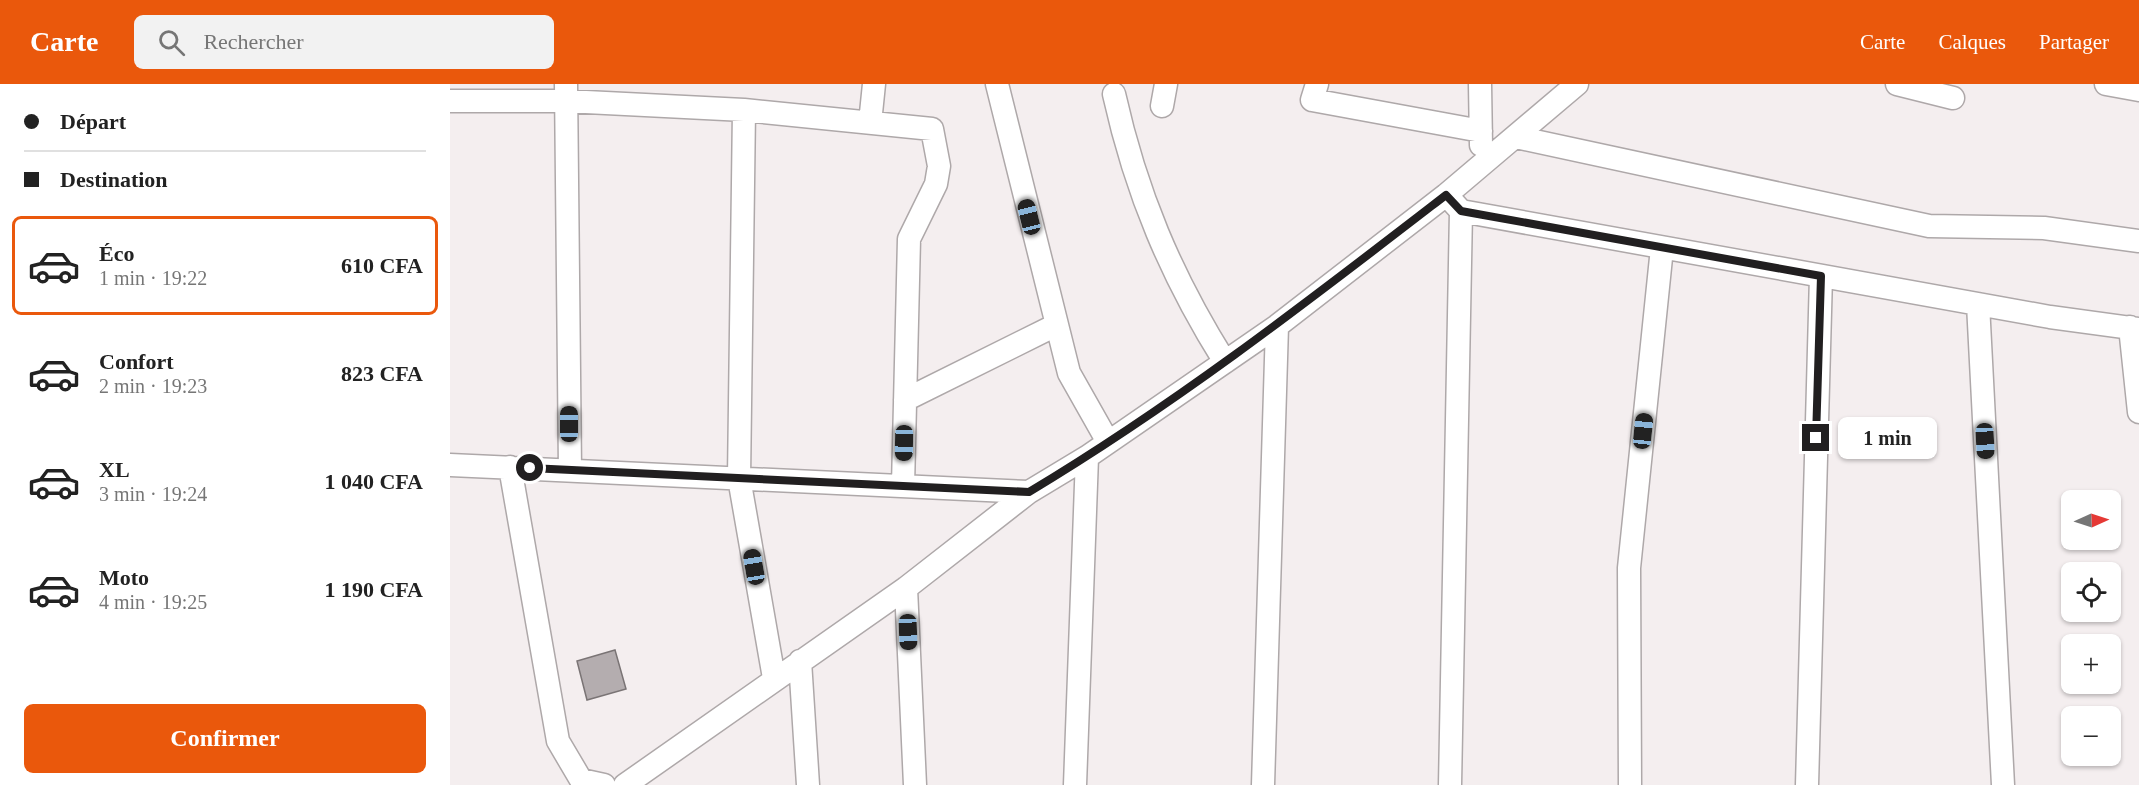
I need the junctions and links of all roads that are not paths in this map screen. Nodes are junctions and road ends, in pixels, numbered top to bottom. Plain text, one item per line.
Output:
1 (874, 84) edge
2 (997, 84) edge
3 (1317, 84) edge
4 (1480, 84) edge
5 (1897, 84) edge
6 (2106, 84) edge
7 (1570, 86) edge
8 (2139, 90) edge
9 (566, 92) edge
10 (1114, 94) dead end
11 (1953, 98) dead end
12 (450, 101) edge
13 (744, 110) junction
14 (870, 123) junction
15 (1481, 131) junction
16 (1516, 137) junction
17 (1481, 166) junction
18 (1454, 203) junction
19 (2139, 241) edge
20 (1662, 248) junction
21 (1821, 276) junction
22 (1978, 304) junction
23 (1056, 325) junction
24 (1276, 326) junction
25 (2134, 328) edge
26 (1225, 362) junction
27 (905, 400) junction
28 (2139, 412) edge
29 (1108, 442) junction
30 (1087, 457) junction
31 (450, 465) edge
32 (510, 467) junction
33 (570, 470) junction
34 (739, 478) junction
35 (903, 486) junction
36 (1029, 492) junction
37 (906, 588) junction
38 (800, 661) junction
39 (774, 678) junction
40 (604, 785) edge
41 (625, 785) edge
42 (808, 785) edge
43 (915, 785) edge
44 (1075, 785) edge
45 (1263, 785) edge
46 (1450, 785) edge
47 (1630, 785) edge
48 (1807, 785) edge
49 (2003, 785) edge

1 - 14 street
2 - 23 street
3 - 15 street
4 - 15 street
5 - 11 street
6 - 8 street
7 - 16 street
9 - 12 street
9 - 13 street
9 - 33 street
10 - 26 street
13 - 14 street
13 - 34 street
14 - 27 street
15 - 17 street
16 - 17 street
16 - 19 street
17 - 18 street
18 - 20 street
18 - 24 street
18 - 46 street
20 - 21 street
20 - 47 street
21 - 22 street
21 - 48 street
22 - 25 street
22 - 49 street
23 - 27 street
23 - 29 street
24 - 26 street
24 - 45 street
25 - 28 street
26 - 29 street
27 - 35 street
29 - 30 street
30 - 36 street
30 - 44 street
31 - 32 street
32 - 33 street
32 - 40 street
33 - 34 street
34 - 35 street
34 - 39 street
35 - 36 street
36 - 37 street
37 - 38 street
37 - 43 street
38 - 39 street
38 - 42 street
39 - 41 street

